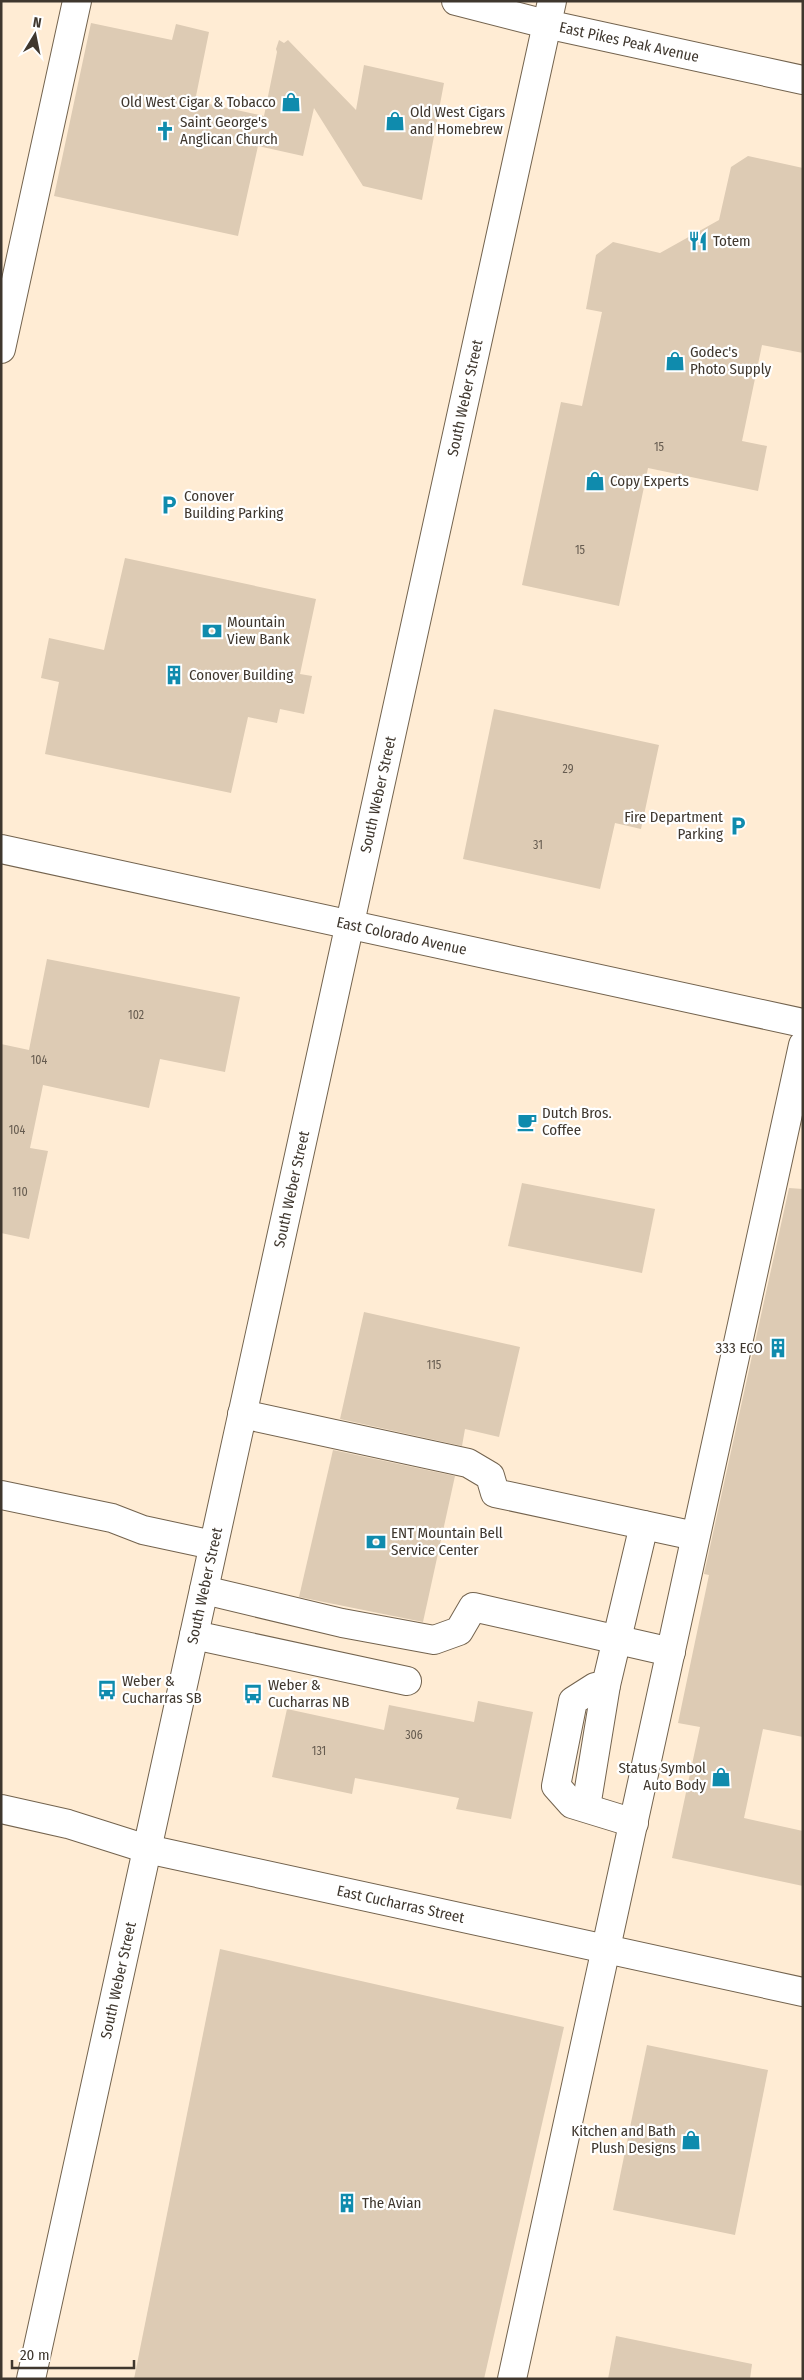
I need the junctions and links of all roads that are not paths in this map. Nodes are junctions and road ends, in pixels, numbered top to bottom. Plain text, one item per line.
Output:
1 (77, 1) edge
2 (456, 1) edge
3 (549, 12) edge
4 (803, 80) edge
5 (1, 349) edge
6 (1, 849) edge
7 (350, 924) junction
8 (803, 1022) edge
9 (803, 1045) edge
10 (242, 1414) junction
11 (1, 1495) edge
12 (644, 1525) junction
13 (695, 1536) junction
14 (213, 1546) junction
15 (204, 1590) junction
16 (194, 1635) junction
17 (618, 1640) junction
18 (671, 1652) junction
19 (407, 1681) dead end
20 (1, 1809) edge
21 (634, 1823) junction
22 (147, 1850) junction
23 (605, 1949) junction
24 (803, 1992) edge
25 (31, 2379) edge
26 (512, 2379) edge

1 - 5 street
2 - 3 street, East Pikes Peak Avenue
3 - 4 street, East Pikes Peak Avenue
3 - 7 street, South Weber Street
6 - 7 street, East Colorado Avenue
7 - 8 street, East Colorado Avenue
7 - 10 street, South Weber Street
9 - 13 street
10 - 12 street
10 - 14 street, South Weber Street
11 - 14 street
12 - 13 street
12 - 17 street
13 - 18 street
14 - 15 street, South Weber Street
15 - 16 street, South Weber Street
15 - 17 street
16 - 19 street
16 - 22 street, South Weber Street
17 - 18 street
17 - 21 street
18 - 21 street
20 - 22 street, East Cucharras Street
21 - 23 street
22 - 23 street, East Cucharras Street
22 - 25 street, South Weber Street
23 - 24 street, East Cucharras Street
23 - 26 street

